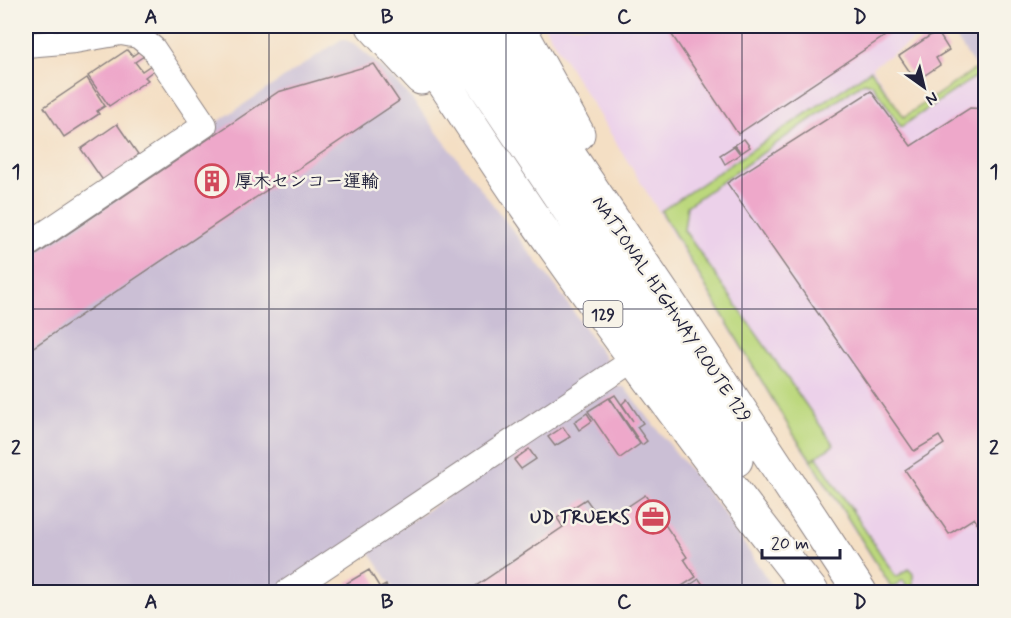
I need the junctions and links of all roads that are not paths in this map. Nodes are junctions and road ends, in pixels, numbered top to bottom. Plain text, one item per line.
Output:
1 (374, 26) edge
2 (406, 26) edge
3 (445, 26) edge
4 (482, 26) edge
5 (518, 26) edge
6 (26, 45) edge
7 (528, 210) junction
8 (26, 246) edge
9 (684, 325) junction
10 (635, 359) junction
11 (287, 592) edge
12 (812, 592) edge
13 (821, 592) edge
14 (860, 592) edge

1 - 7 highway
2 - 7 highway, 129
3 - 13 highway, NATIONAL HIGHWAY ROUTE 129 / 129
4 - 9 highway, NATIONAL HIGHWAY ROUTE 129
5 - 9 highway
6 - 8 street
7 - 10 highway, 129
9 - 14 highway, NATIONAL HIGHWAY ROUTE 129
10 - 11 street
10 - 12 highway, 129

